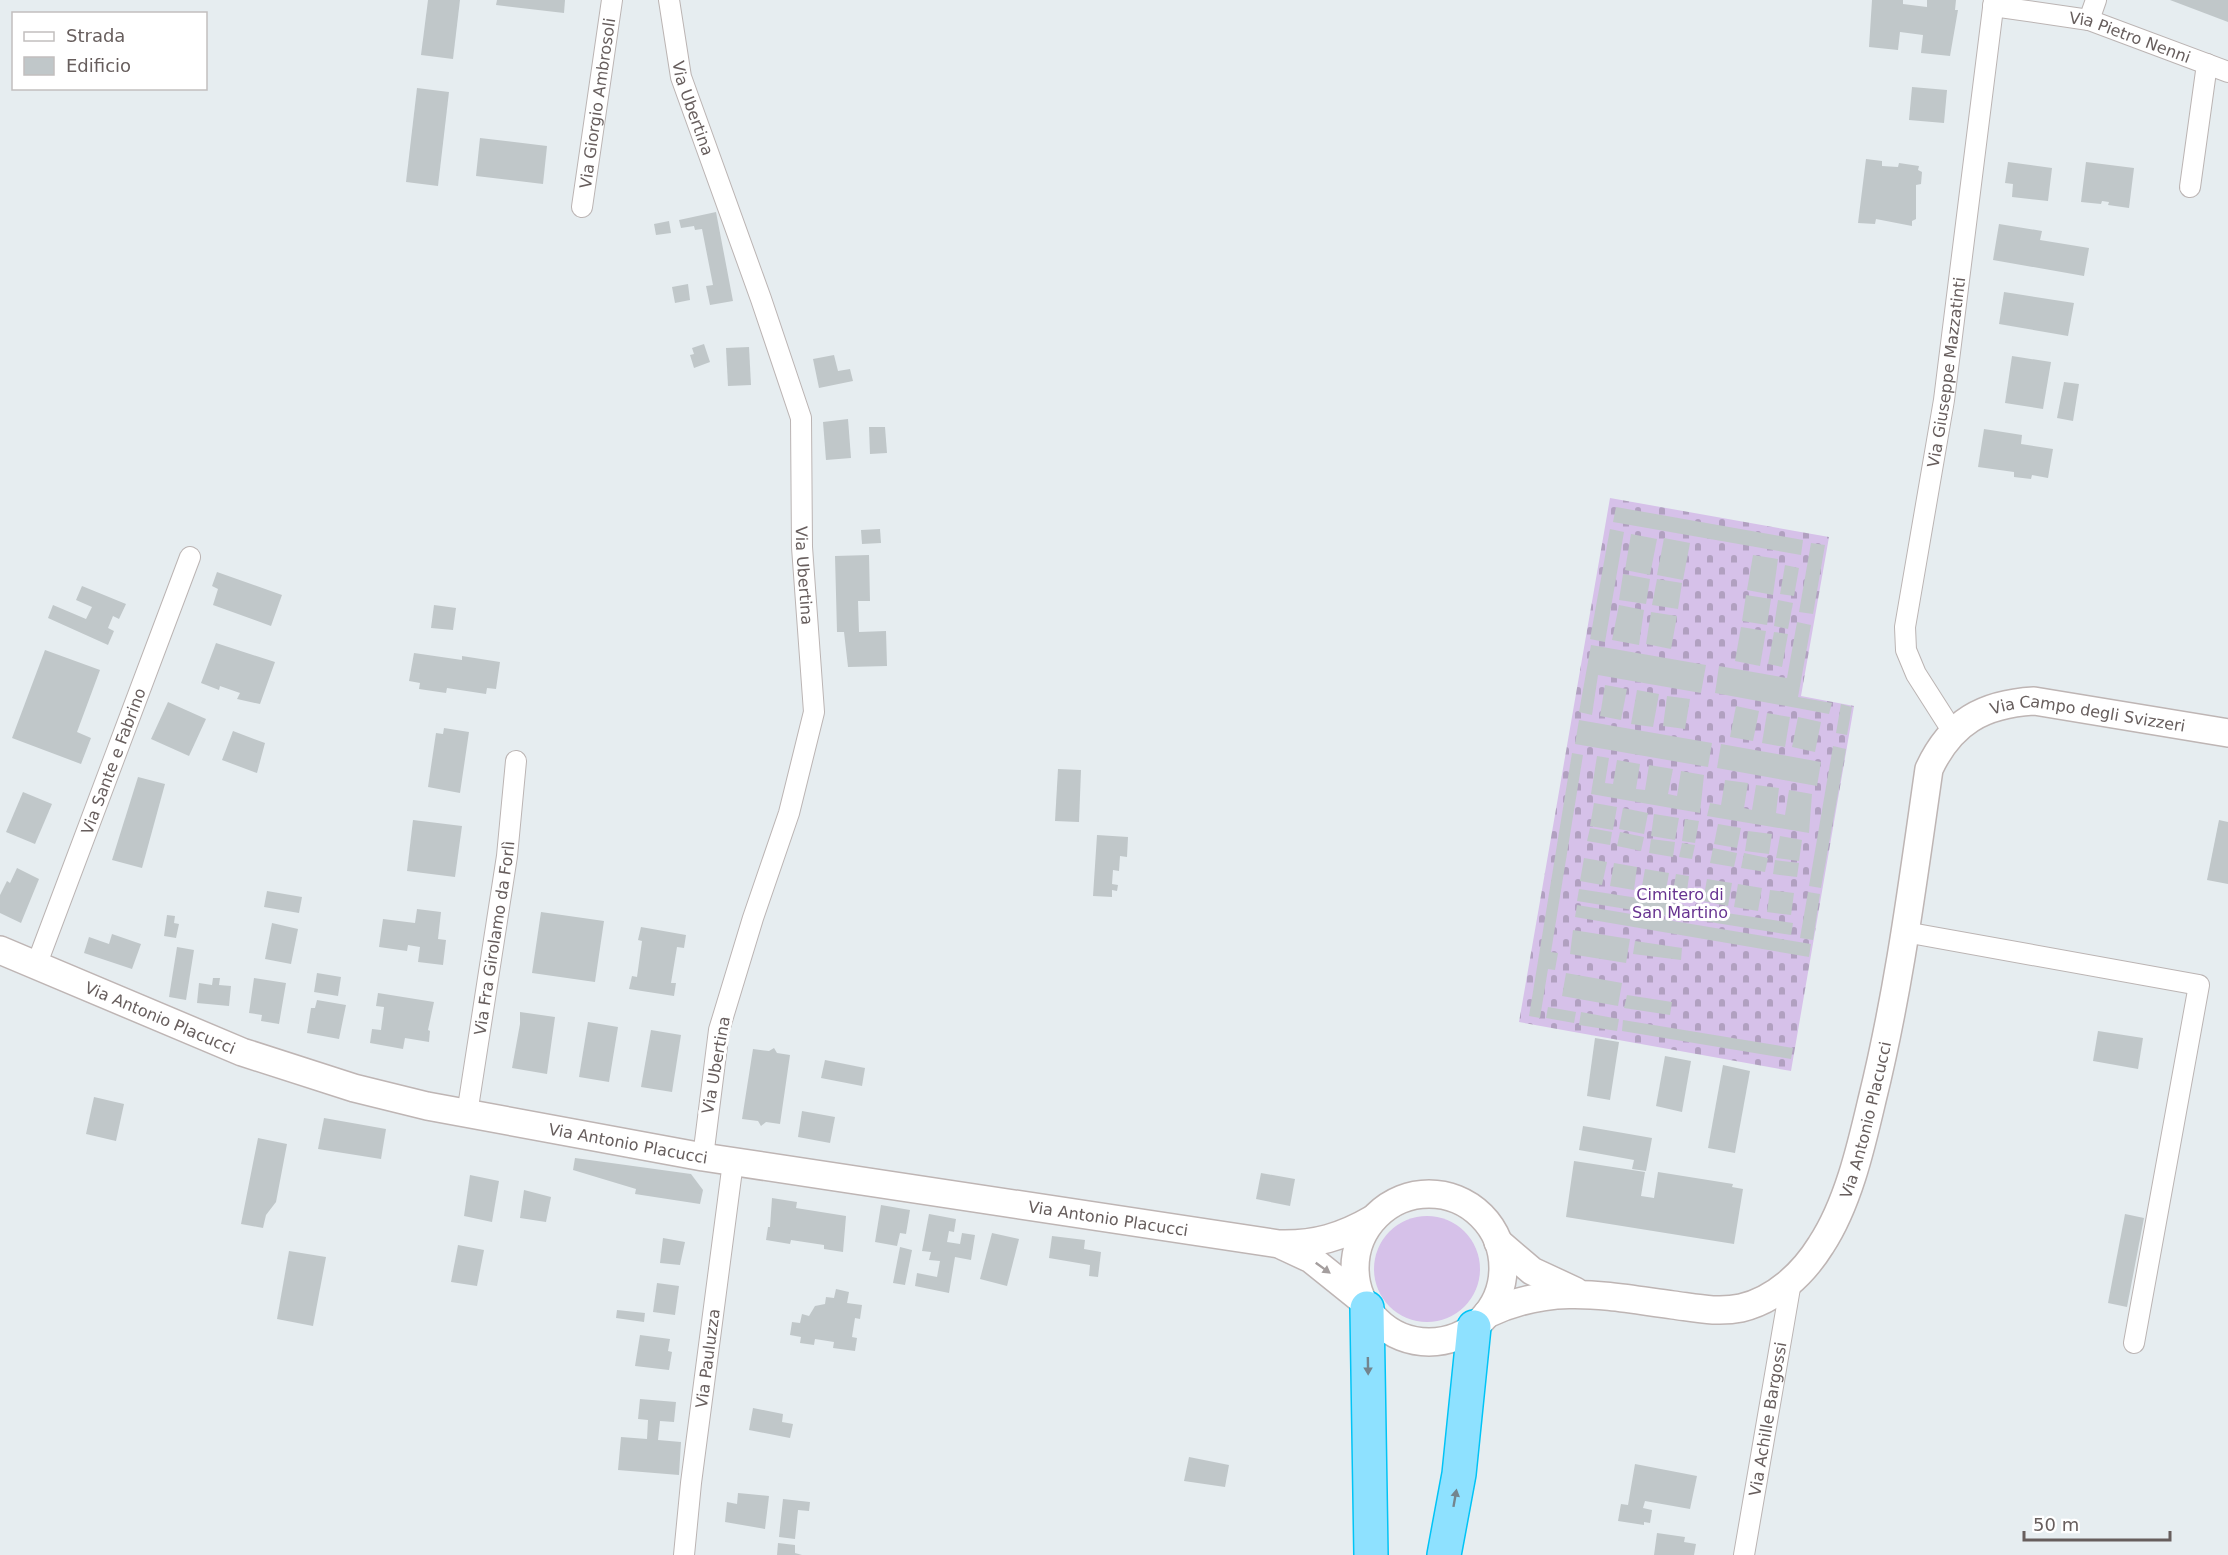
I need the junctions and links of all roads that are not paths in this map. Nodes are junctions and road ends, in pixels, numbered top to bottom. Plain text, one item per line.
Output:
1 (612, 0) edge
2 (669, 0) edge
3 (2096, 0) edge
4 (1994, 3) edge
5 (2089, 20) junction
6 (2207, 64) junction
7 (2228, 72) edge
8 (2190, 187) dead end
9 (582, 207) dead end
10 (190, 557) dead end
11 (1953, 732) junction
12 (2228, 733) edge
13 (516, 761) dead end
14 (1905, 932) junction
15 (0, 950) edge
16 (36, 966) junction
17 (467, 1114) junction
18 (703, 1157) junction
19 (733, 1162) junction
20 (1373, 1219) junction
21 (1498, 1242) junction
22 (1279, 1245) junction
23 (1791, 1282) junction
24 (1579, 1293) junction
25 (1364, 1304) junction
26 (1480, 1320) junction
27 (2134, 1343) dead end
28 (684, 1555) edge
29 (1371, 1555) edge
30 (1444, 1555) edge
31 (1744, 1555) edge

1 - 9 street, Via Giorgio Ambrosoli
2 - 18 street, Via Ubertina
3 - 5 street
4 - 5 street, Via Pietro Nenni
4 - 11 street, Via Giuseppe Mazzatinti
5 - 6 street, Via Pietro Nenni
6 - 7 street, Via Pietro Nenni
6 - 8 street
10 - 16 street, Via Sante e Fabrino
11 - 12 main road, Via Campo degli Svizzeri
11 - 14 main road, Via Antonio Placucci
13 - 17 street, Via Fra Girolamo da Forlì
14 - 23 main road, Via Antonio Placucci
14 - 27 street
15 - 16 main road, Via Antonio Placucci
16 - 17 main road, Via Antonio Placucci
17 - 18 main road, Via Antonio Placucci
18 - 19 main road, Via Antonio Placucci
19 - 22 main road, Via Antonio Placucci
19 - 28 street, Via Pauluzza
20 - 21 main road, Via Antonio Placucci
20 - 22 main road, Via Antonio Placucci
20 - 25 main road, Via Antonio Placucci
21 - 24 main road, Via Antonio Placucci
21 - 26 main road, Via Antonio Placucci
22 -> 25 main road, Via Antonio Placucci
23 - 24 main road, Via Antonio Placucci
23 - 31 street, Via Achille Bargossi
24 - 26 main road, Via Antonio Placucci
25 - 26 main road, Via Antonio Placucci
25 -> 29 highway
30 -> 26 highway

